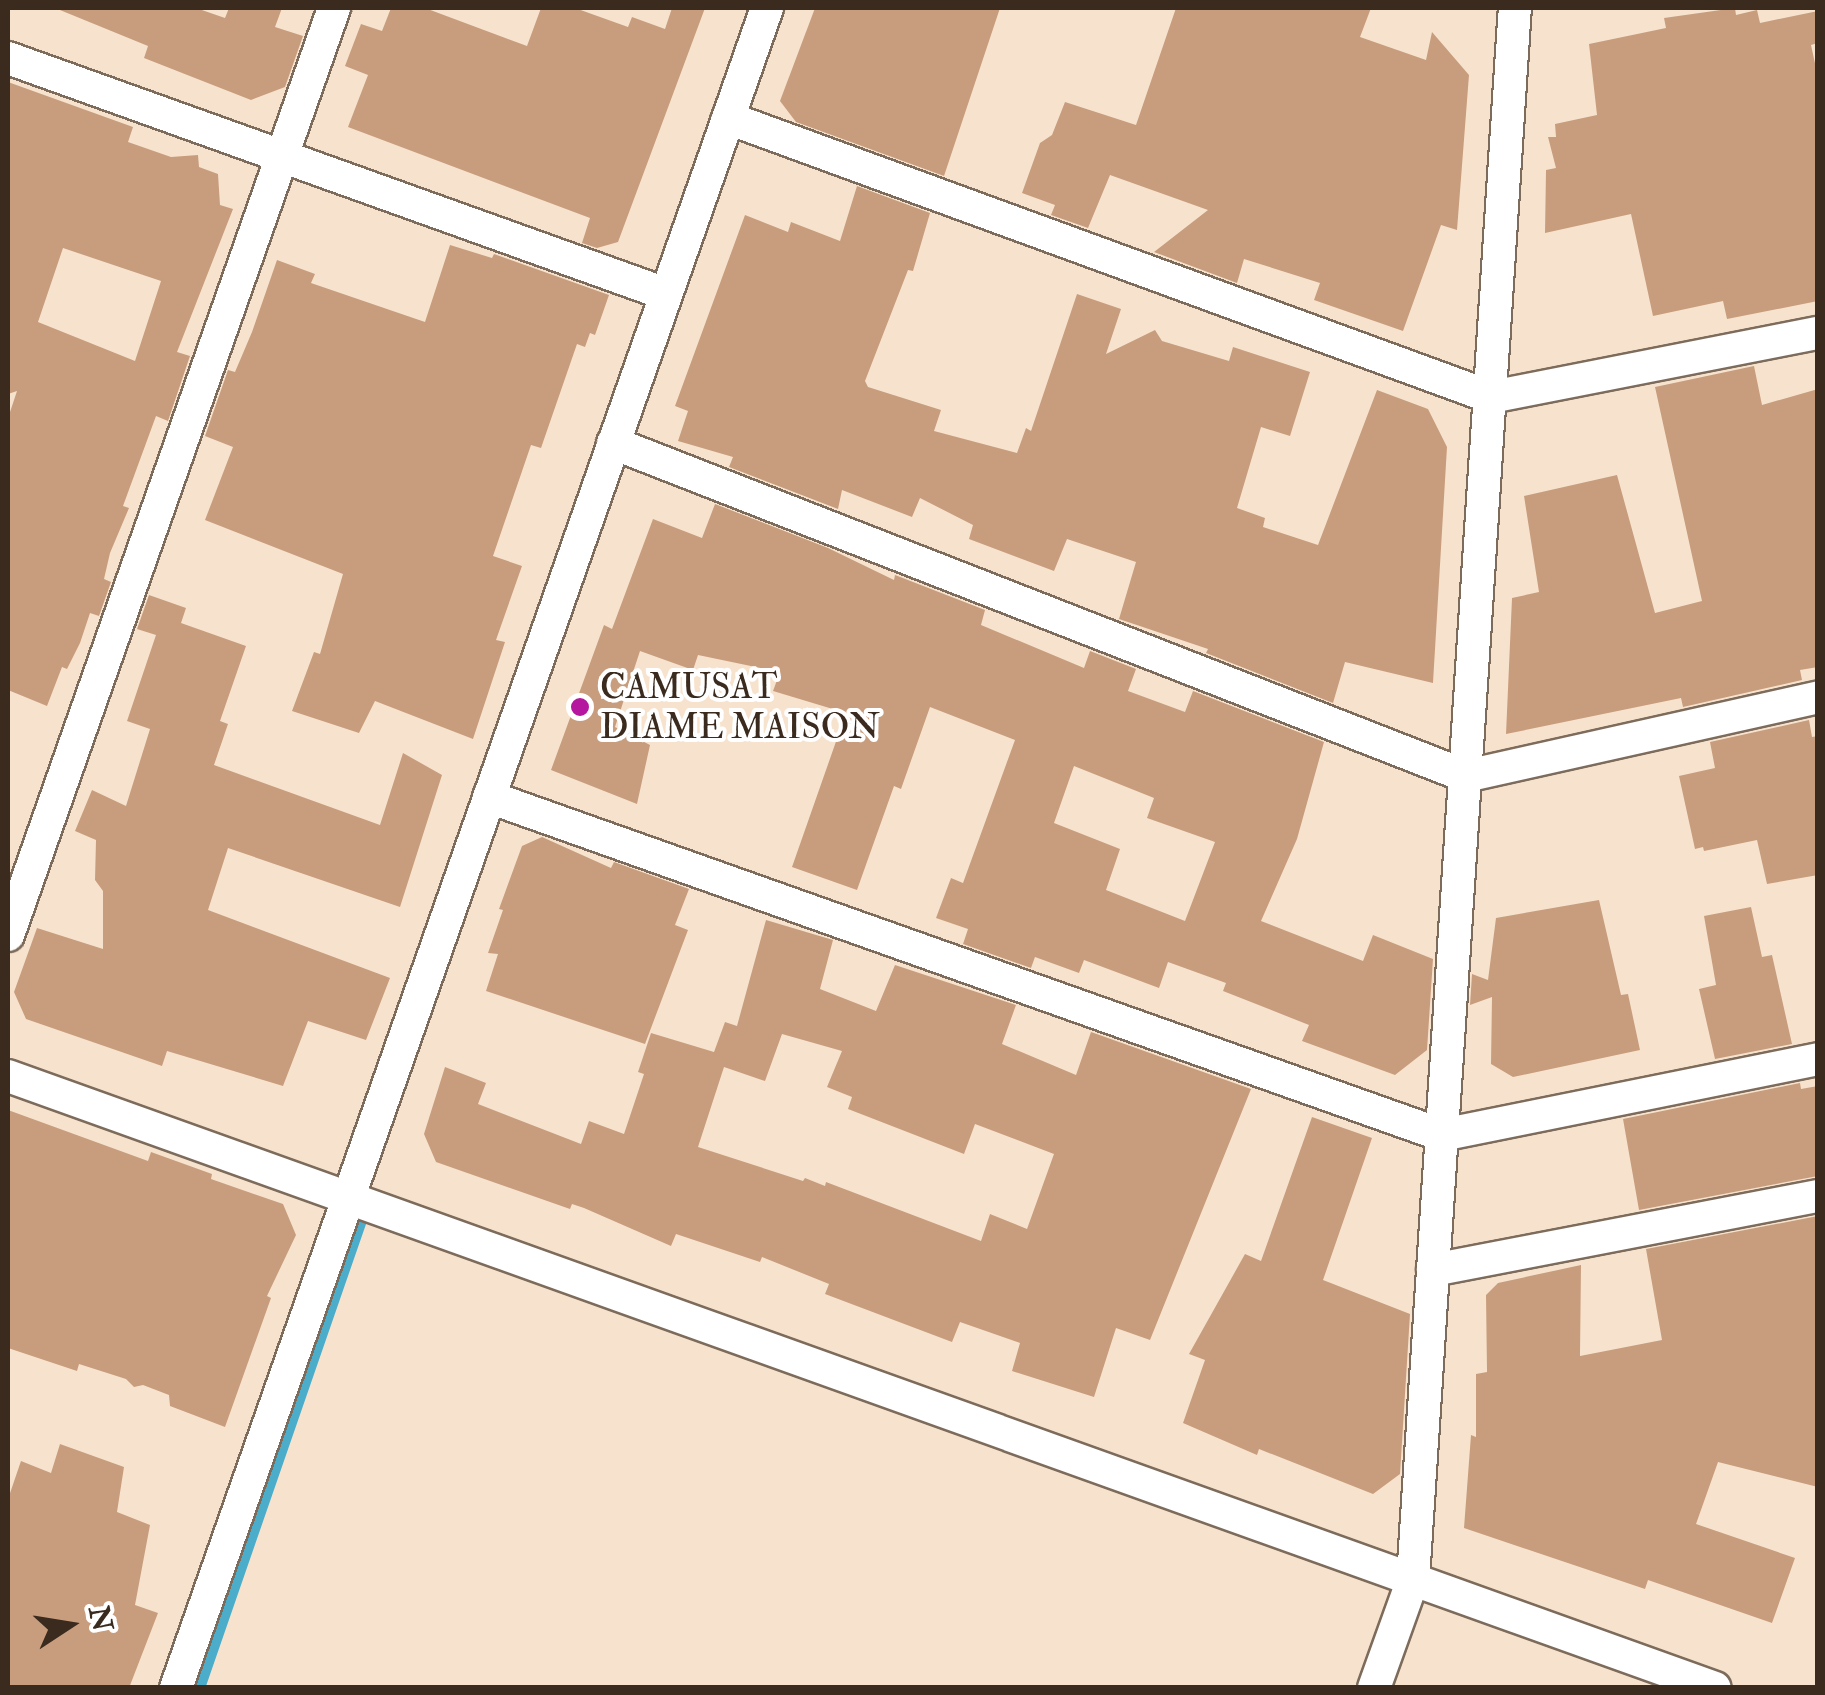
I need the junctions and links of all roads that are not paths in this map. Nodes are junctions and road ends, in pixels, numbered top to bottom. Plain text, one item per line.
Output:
1 (334, 8) edge
2 (767, 8) edge
3 (1518, 9) edge
4 (8, 58) edge
5 (728, 118) junction
6 (282, 156) junction
7 (666, 294) junction
8 (1818, 333) edge
9 (1491, 397) junction
10 (614, 444) junction
11 (1818, 697) edge
12 (1466, 776) junction
13 (489, 797) junction
14 (8, 934) edge
15 (1818, 1059) edge
16 (8, 1076) edge
17 (1442, 1135) junction
18 (1818, 1196) edge
19 (348, 1198) junction
20 (1433, 1270) junction
21 (1413, 1579) junction
22 (176, 1688) edge
23 (1374, 1688) edge
24 (1715, 1688) edge

1 - 6 street
2 - 5 street
3 - 9 street
4 - 6 street
5 - 7 street
5 - 9 street
6 - 7 street
6 - 14 street
7 - 10 street
8 - 9 street
9 - 12 street
10 - 12 street
10 - 13 street
11 - 12 street
12 - 17 street
13 - 17 street
13 - 19 street
15 - 17 street
16 - 19 street
17 - 20 street
18 - 20 street
19 - 21 street
19 - 22 street
20 - 21 street
21 - 23 street
21 - 24 street

